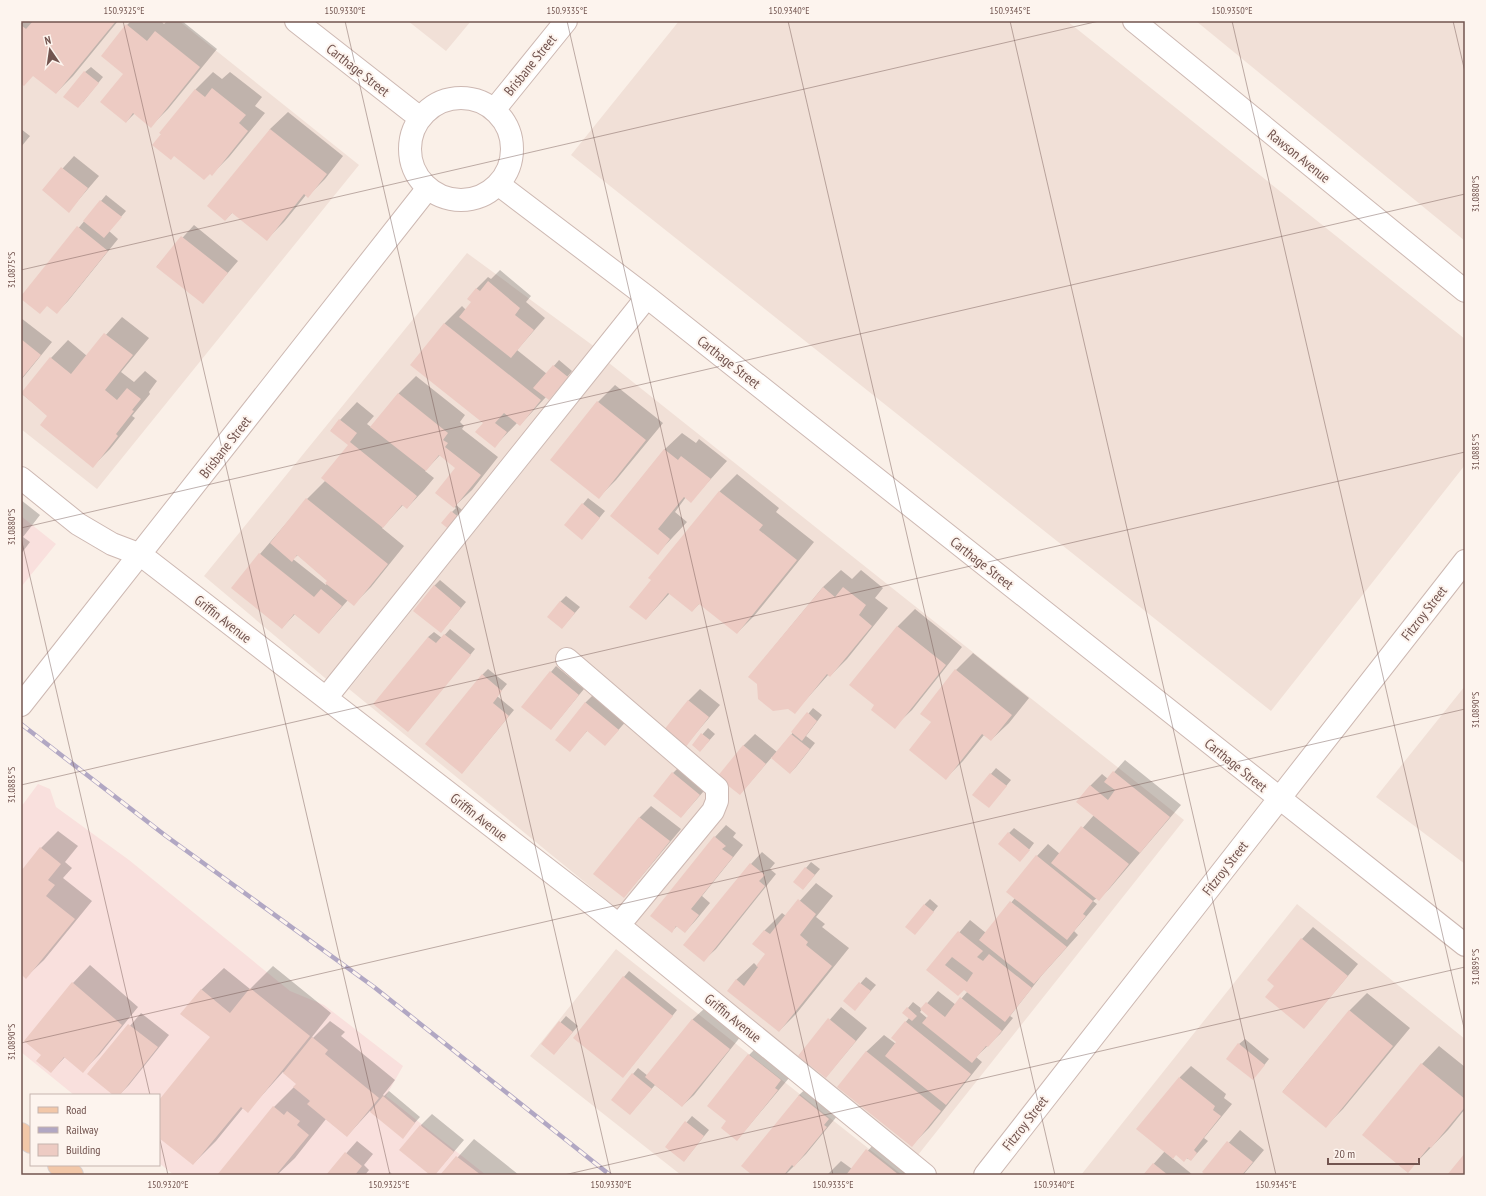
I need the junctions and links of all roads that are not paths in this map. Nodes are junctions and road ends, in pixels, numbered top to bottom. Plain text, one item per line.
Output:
1 (296, 21) edge
2 (566, 21) edge
3 (1134, 21) edge
4 (494, 110) junction
5 (420, 118) junction
6 (498, 184) junction
7 (428, 188) junction
8 (1465, 291) edge
9 (647, 297) junction
10 (21, 478) edge
11 (141, 555) junction
12 (1465, 560) edge
13 (567, 659) dead end
14 (326, 698) junction
15 (21, 705) edge
16 (1279, 799) junction
17 (619, 925) junction
18 (1465, 945) edge
19 (21, 1134) edge
20 (30, 1141) edge
21 (60, 1166) edge
22 (72, 1175) edge
23 (925, 1175) edge
24 (985, 1175) edge

1 - 5 street, Carthage Street
2 - 4 street, Brisbane Street
3 - 8 street, Rawson Avenue
4 - 5 street
4 - 6 street
5 - 7 street
6 - 7 street
6 - 9 street, Carthage Street
7 - 11 street, Brisbane Street
9 - 14 street
9 - 16 street, Carthage Street
10 - 11 street, Griffin Avenue
11 - 14 street, Griffin Avenue
11 - 15 street, Brisbane Street
12 - 16 street, Fitzroy Street
13 - 17 street
14 - 17 street, Griffin Avenue
16 - 18 street, Carthage Street
16 - 24 street, Fitzroy Street
17 - 23 street, Griffin Avenue
19 - 20 main road
21 - 22 main road

